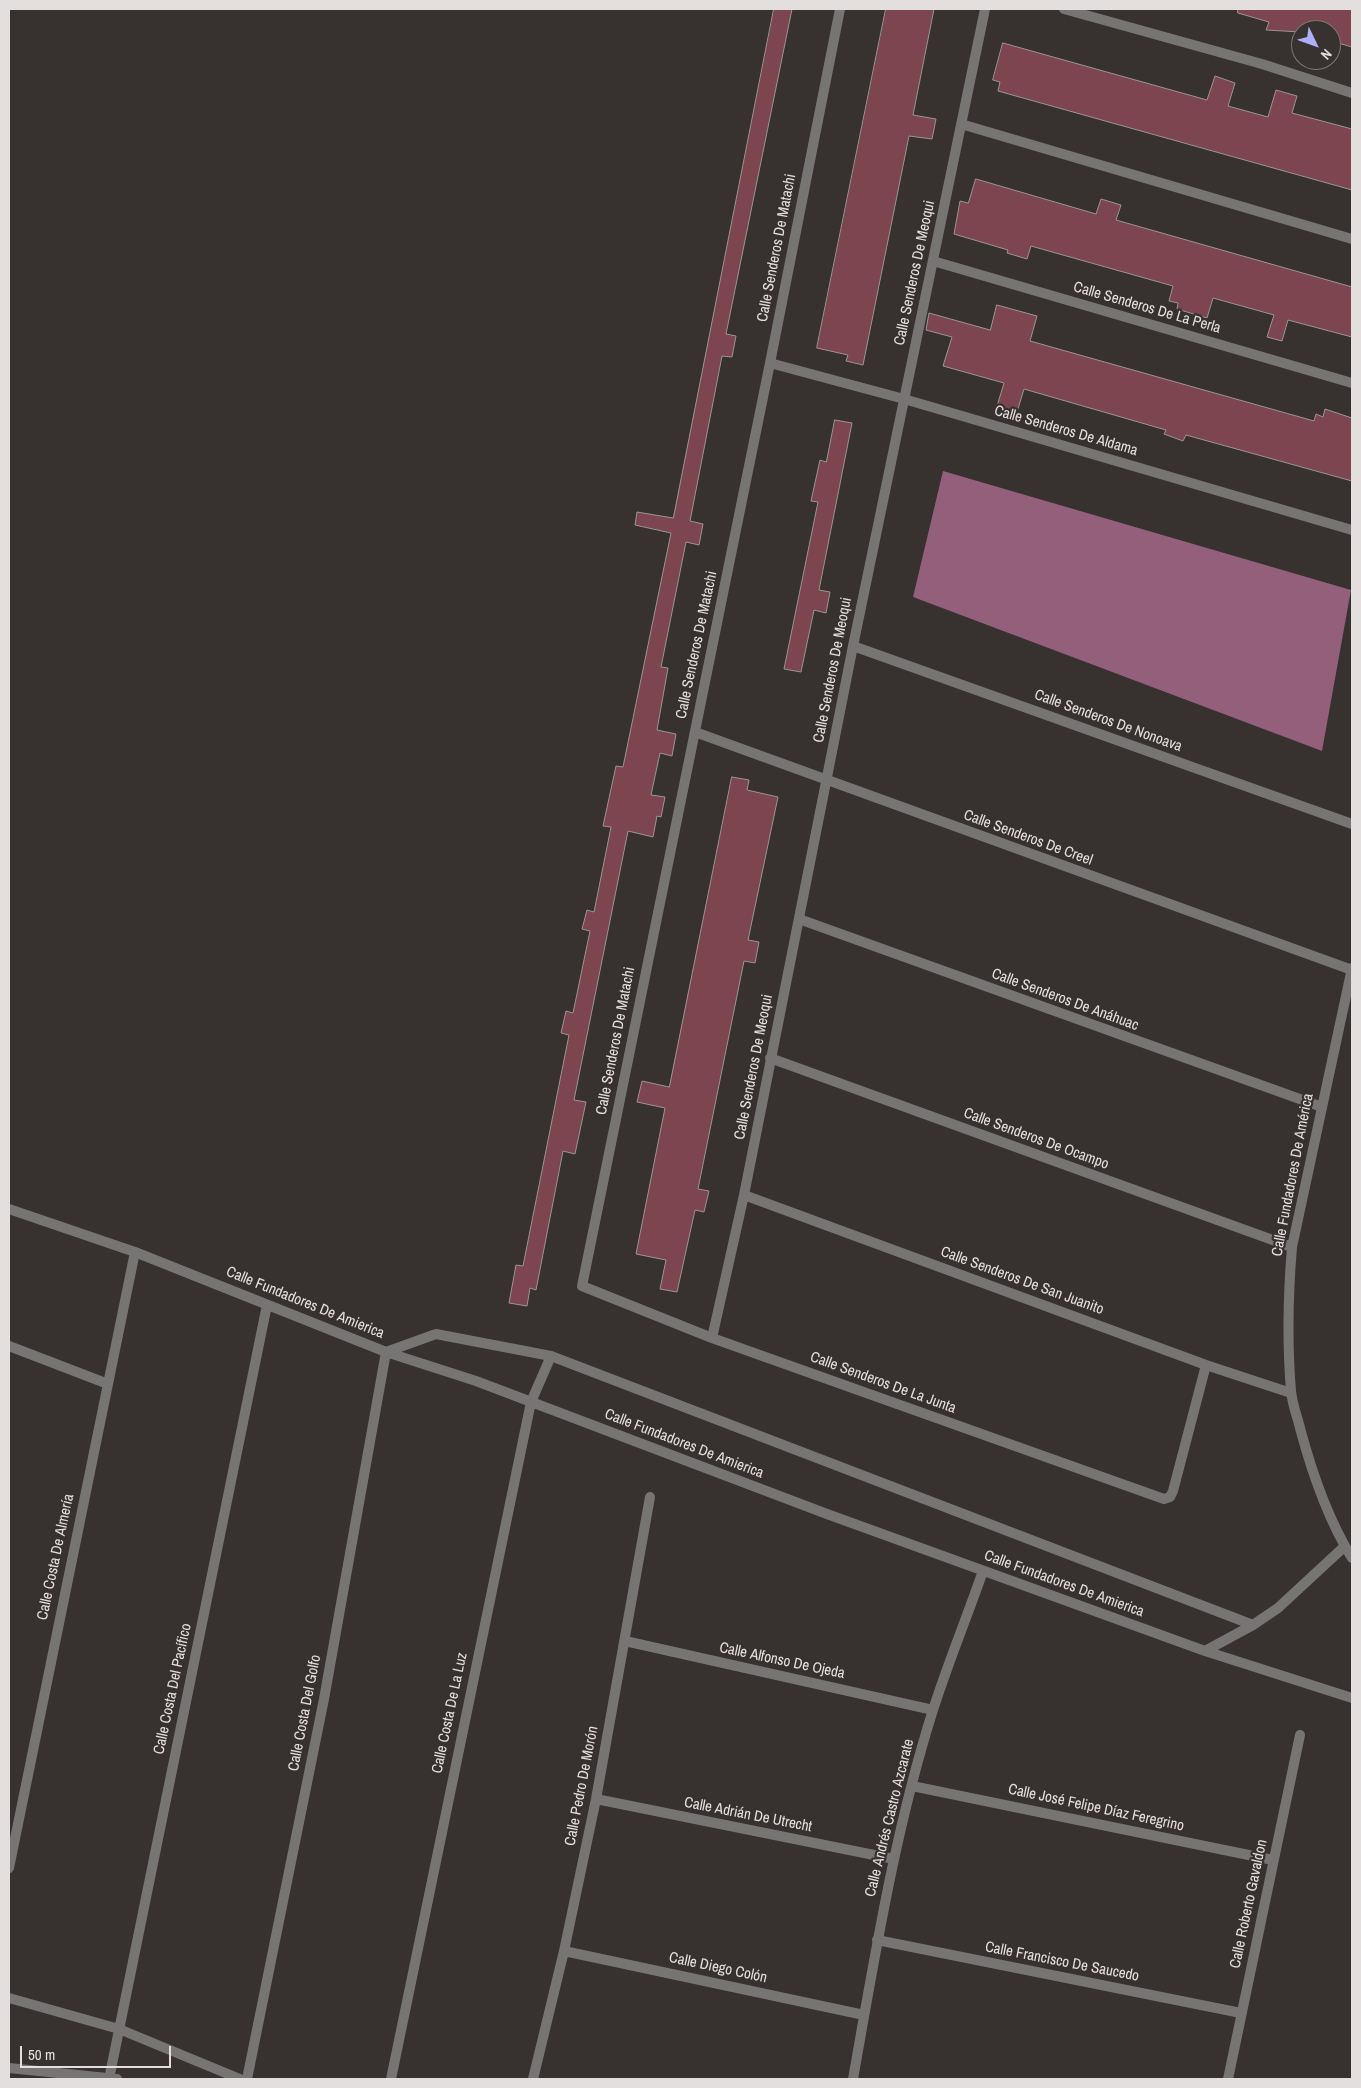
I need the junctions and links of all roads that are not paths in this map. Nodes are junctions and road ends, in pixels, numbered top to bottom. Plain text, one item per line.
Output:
1 (840, 9) edge
2 (985, 9) edge
3 (1064, 9) edge
4 (1352, 93) edge
5 (961, 124) junction
6 (1352, 239) edge
7 (933, 261) junction
8 (770, 363) junction
9 (1352, 383) edge
10 (904, 399) junction
11 (1352, 530) edge
12 (853, 646) junction
13 (695, 732) junction
14 (826, 781) junction
15 (1352, 824) edge
16 (799, 919) junction
17 (1352, 969) edge
18 (770, 1058) junction
19 (1322, 1107) junction
20 (744, 1195) junction
21 (9, 1209) edge
22 (1292, 1247) junction
23 (135, 1252) junction
24 (582, 1286) joint
25 (267, 1305) junction
26 (712, 1338) junction
27 (9, 1346) edge
28 (386, 1352) junction
29 (551, 1356) junction
30 (1206, 1365) junction
31 (108, 1384) junction
32 (1291, 1393) junction
33 (531, 1402) junction
34 (650, 1497) dead end
35 (1345, 1546) junction
36 (1352, 1558) edge
37 (983, 1571) junction
38 (1253, 1625) junction
39 (625, 1641) junction
40 (1205, 1650) junction
41 (1352, 1698) edge
42 (933, 1710) junction
43 (1300, 1735) dead end
44 (912, 1786) junction
45 (596, 1799) junction
46 (894, 1859) junction
47 (1273, 1860) junction
48 (9, 1868) edge
49 (878, 1940) junction
50 (564, 1951) junction
51 (9, 1998) edge
52 (1241, 2013) junction
53 (864, 2014) junction
54 (119, 2029) junction
55 (9, 2068) edge
56 (112, 2079) edge
57 (240, 2079) edge
58 (247, 2079) edge
59 (391, 2079) edge
60 (533, 2079) edge
61 (853, 2079) edge
62 (1228, 2079) edge

1 - 8 street, Calle Senderos De Matachi
2 - 5 street, Calle Senderos De Meoqui
3 - 4 street
5 - 6 street
5 - 7 street, Calle Senderos De Meoqui
7 - 9 street, Calle Senderos De La Perla
7 - 10 street, Calle Senderos De Meoqui
8 - 10 street, Calle Senderos De Aldama
8 - 13 street, Calle Senderos De Matachi
10 - 11 street, Calle Senderos De Aldama
10 - 12 street, Calle Senderos De Meoqui
12 - 14 street, Calle Senderos De Meoqui
12 - 15 street, Calle Senderos De Nonoava
13 - 14 street, Calle Senderos De Creel
13 - 24 street, Calle Senderos De Matachi
14 - 16 street, Calle Senderos De Meoqui
14 - 17 street, Calle Senderos De Creel
16 - 18 street, Calle Senderos De Meoqui
16 - 19 street, Calle Senderos De Anáhuac
17 - 19 street, Calle Fundadores De América
18 - 20 street, Calle Senderos De Meoqui
18 - 22 street, Calle Senderos De Ocampo
19 - 22 street, Calle Fundadores De América
20 - 26 street, Calle Senderos De Meoqui
20 - 30 street, Calle Senderos De San Juanito
21 - 23 street, Calle Fundadores De Amierica
22 - 32 street, Calle Fundadores De América
23 - 25 street, Calle Fundadores De Amierica
23 - 31 street, Calle Costa De Almería
24 - 26 street, Calle Senderos De La Junta
25 - 28 street, Calle Fundadores De Amierica
25 - 54 street, Calle Costa Del Pacífico
26 - 30 street, Calle Senderos De La Junta
27 - 31 street
28 - 29 street
28 - 33 street, Calle Fundadores De Amierica
28 - 58 street, Calle Costa Del Golfo
29 - 33 street, Calle Costa De La Luz
29 - 38 street
30 - 32 street, Calle Senderos De San Juanito
31 - 48 street, Calle Costa De Almería
32 - 35 street, Calle Fundadores De América
33 - 37 street, Calle Fundadores De Amierica
33 - 59 street, Calle Costa De La Luz
34 - 39 street, Calle Pedro De Morón
35 - 36 street, Calle Fundadores De América
35 - 38 street
37 - 40 street, Calle Fundadores De Amierica
37 - 42 street, Calle Andrés Castro Azcarate
38 - 40 street
39 - 42 street, Calle Alfonso De Ojeda
39 - 45 street, Calle Pedro De Morón
40 - 41 street, Calle Fundadores De Amierica
42 - 44 street, Calle Andrés Castro Azcarate
43 - 47 street, Calle Roberto Gavaldon
44 - 46 street, Calle Andrés Castro Azcarate
44 - 47 street, Calle José Felipe Díaz Feregrino
45 - 46 street, Calle Adrián De Utrecht
45 - 50 street, Calle Pedro De Morón
46 - 49 street, Calle Andrés Castro Azcarate
47 - 52 street, Calle Roberto Gavaldon
49 - 52 street, Calle Francisco De Saucedo
49 - 53 street, Calle Andrés Castro Azcarate
50 - 53 street, Calle Diego Colón
50 - 60 street, Calle Pedro De Morón
51 - 54 street
52 - 62 street, Calle Roberto Gavaldon
53 - 61 street, Calle Andrés Castro Azcarate
54 - 56 street, Calle Costa Del Pacífico
54 - 57 street
55 - 56 street

